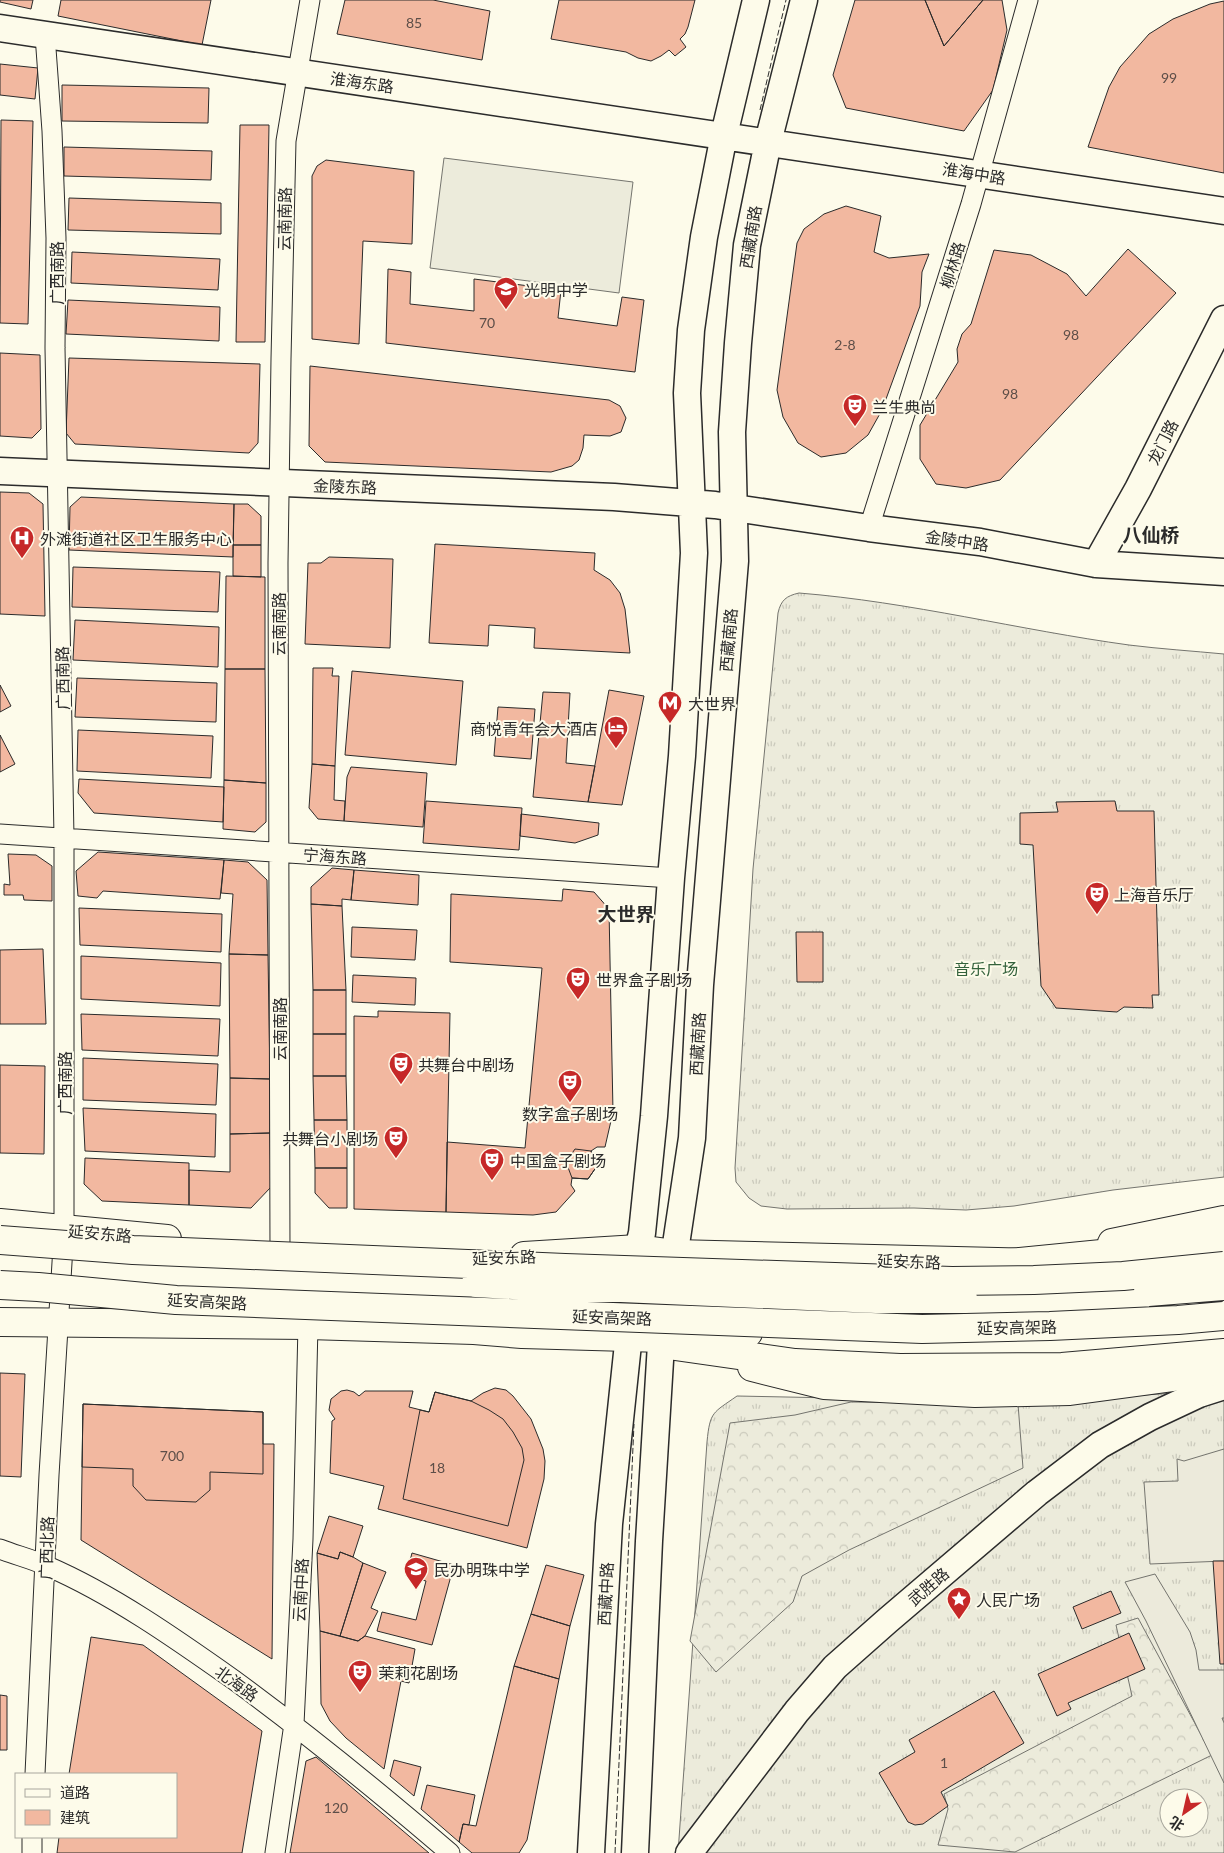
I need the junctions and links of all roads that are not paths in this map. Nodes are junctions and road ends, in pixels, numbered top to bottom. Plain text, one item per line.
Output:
1 (310, 0) edge
2 (756, 0) edge
3 (804, 0) edge
4 (1028, 0) edge
5 (0, 28) edge
6 (45, 35) junction
7 (297, 72) junction
8 (724, 135) junction
9 (768, 142) junction
10 (980, 174) junction
11 (1224, 211) edge
12 (1224, 319) edge
13 (0, 471) edge
14 (57, 473) junction
15 (278, 483) junction
16 (691, 503) junction
17 (733, 508) junction
18 (869, 528) junction
19 (1096, 564) junction
20 (1224, 572) edge
21 (0, 834) edge
22 (64, 837) junction
23 (278, 852) junction
24 (671, 878) junction
25 (1224, 1220) edge
26 (0, 1223) edge
27 (64, 1230) junction
28 (0, 1240) edge
29 (1224, 1242) edge
30 (280, 1249) junction
31 (638, 1249) junction
32 (675, 1254) junction
33 (0, 1258) edge
34 (1224, 1262) edge
35 (1010, 1264) junction
36 (1224, 1266) edge
37 (0, 1285) edge
38 (1224, 1286) edge
39 (0, 1300) edge
40 (176, 1300) junction
41 (0, 1310) edge
42 (1224, 1316) edge
43 (0, 1322) edge
44 (58, 1322) junction
45 (1224, 1323) edge
46 (308, 1325) junction
47 (630, 1336) junction
48 (662, 1341) junction
49 (1224, 1353) edge
50 (1224, 1370) edge
51 (1224, 1386) edge
52 (0, 1550) edge
53 (46, 1565) junction
54 (294, 1724) junction
55 (35, 1773) edge
56 (32, 1838) edge
57 (32, 1853) edge
58 (275, 1853) edge
59 (450, 1853) edge
60 (591, 1853) edge
61 (635, 1853) edge
62 (689, 1853) edge

1 - 7 street, 云南南路
2 - 8 main road
3 - 9 main road, 西藏南路
4 - 10 street, 柳林路
5 - 6 main road, 淮海东路
6 - 7 main road, 淮海东路
6 - 14 street, 广西南路
7 - 8 main road, 淮海东路
7 - 15 street, 云南南路
8 - 9 main road, 淮海中路
8 - 16 main road
9 - 10 main road, 淮海中路
9 - 17 main road, 西藏南路
10 - 11 main road, 淮海中路
10 - 18 street, 柳林路
12 - 19 main road, 龙门路
13 - 14 main road, 金陵东路
14 - 15 main road, 金陵东路
14 - 22 street, 广西南路
15 - 16 main road, 金陵东路
15 - 23 street, 云南南路
16 - 17 main road, 金陵中路
16 - 24 main road
17 - 18 main road, 金陵中路
17 - 32 main road, 西藏南路
18 - 19 main road, 金陵中路
19 - 20 main road, 金陵中路
21 - 22 street, 宁海东路
22 - 23 street, 宁海东路
22 - 27 street, 广西南路
23 - 24 street, 宁海东路
23 - 30 street, 云南南路
24 - 31 main road
25 - 35 main road, 延安东路
26 - 27 main road, 延安东路
27 - 30 main road, 延安东路
27 - 44 street, 广西南路
28 - 36 main road, bridge
29 - 35 main road
30 - 31 main road, 延安东路
31 - 32 main road, 延安东路
31 - 47 main road, 西藏中路
32 - 35 main road, 延安东路
32 - 48 main road, 西藏南路
33 - 38 main road, 延安高架路, bridge
34 - 35 main road, 延安东路
37 - 40 main road, 延安高架路, bridge
39 - 40 main road, bridge
40 - 42 main road, 延安高架路, bridge
41 - 44 main road
43 - 44 main road
44 - 46 main road
44 - 53 street, 广西北路
45 - 48 main road
46 - 47 main road
46 - 54 street, 云南中路
47 - 48 main road
47 - 60 main road, 西藏中路
48 - 49 main road
48 - 50 main road
48 - 61 main road
51 - 62 main road, 武胜路
52 - 53 street, 北海路
53 - 54 street, 北海路
53 - 55 street, 广西北路
54 - 58 street, 云南中路
54 - 59 street, 北海路
56 - 57 street

